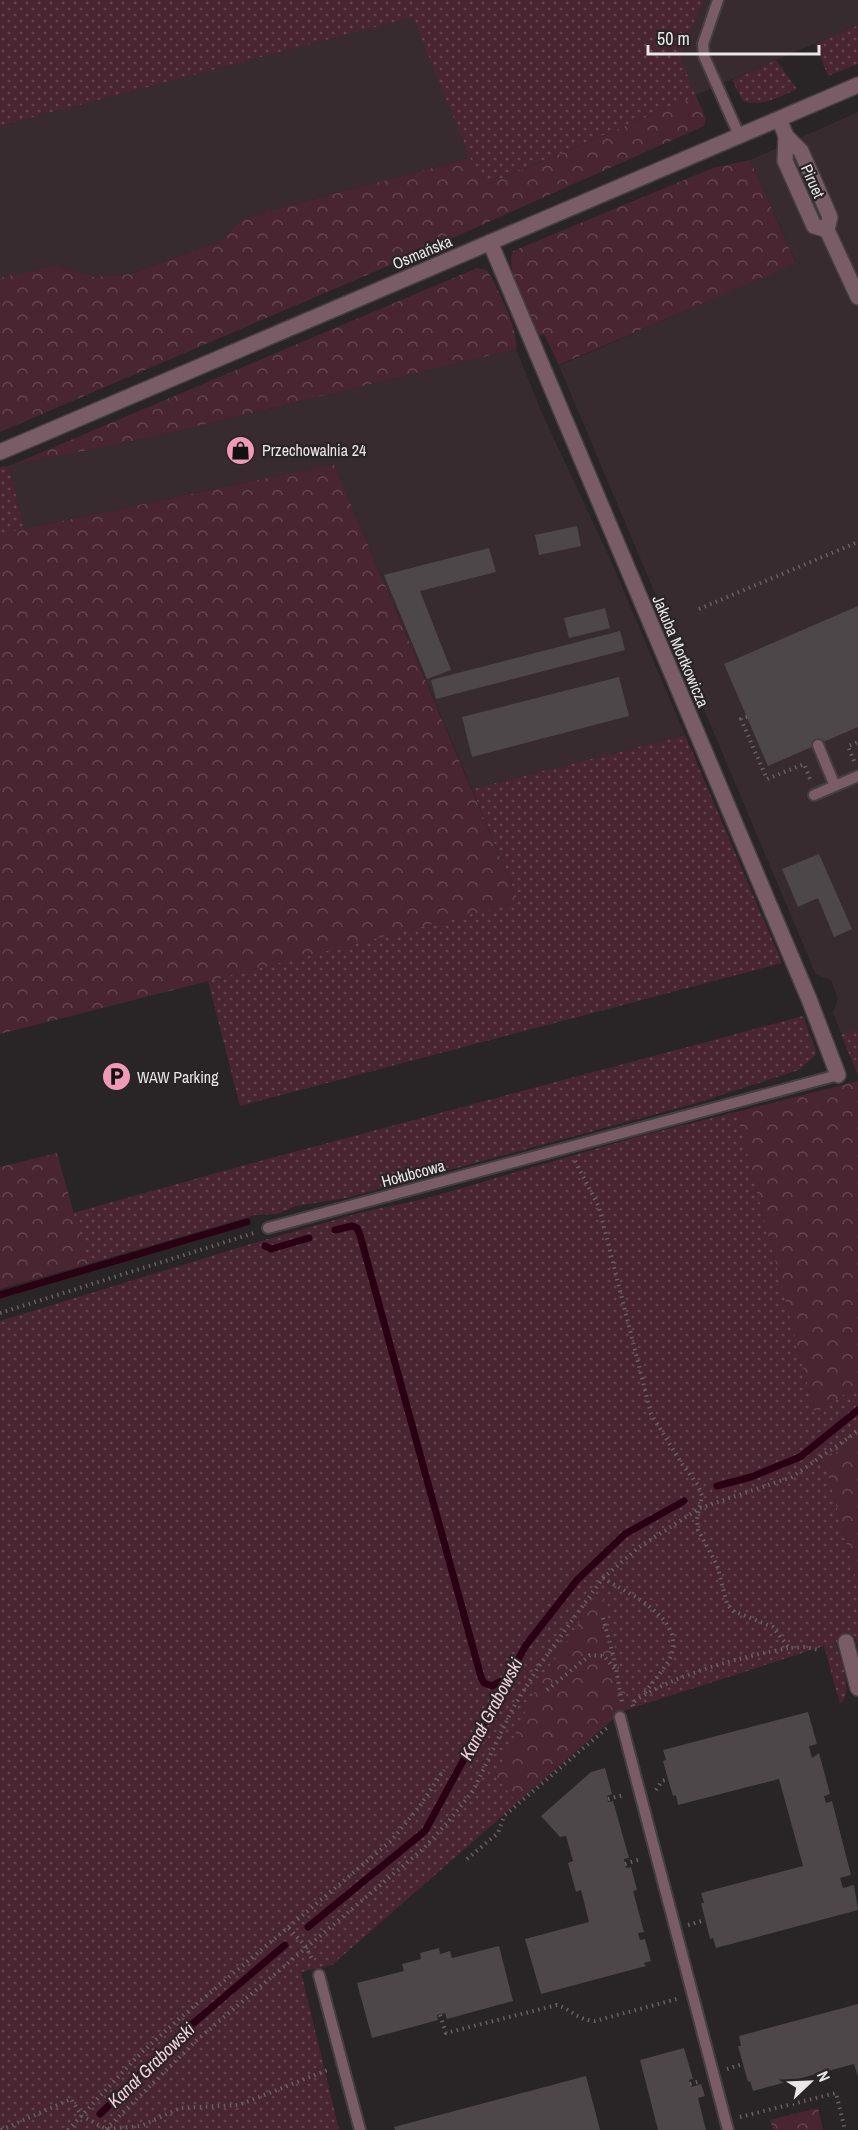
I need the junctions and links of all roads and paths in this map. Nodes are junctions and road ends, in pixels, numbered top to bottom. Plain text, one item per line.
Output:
1 (718, 0) edge
2 (858, 85) edge
3 (779, 119) junction
4 (739, 135) junction
5 (490, 242) junction
6 (858, 297) edge
7 (0, 452) edge
8 (858, 542) edge
9 (825, 549) dead end
10 (828, 555) junction
11 (773, 570) dead end
12 (776, 577) junction
13 (722, 592) dead end
14 (724, 599) junction
15 (699, 609) dead end
16 (747, 717) dead end
17 (858, 742) edge
18 (818, 745) dead end
19 (829, 771) junction
20 (858, 776) edge
21 (835, 786) junction
22 (814, 795) dead end
23 (838, 1075) joint
24 (568, 1147) junction
25 (268, 1228) joint
26 (0, 1313) edge
27 (858, 1431) edge
28 (700, 1508) junction
29 (603, 1578) junction
30 (603, 1618) dead end
31 (846, 1642) dead end
32 (789, 1648) junction
33 (819, 1650) dead end
34 (616, 1672) junction
35 (858, 1688) edge
36 (547, 1690) dead end
37 (643, 1695) junction
38 (623, 1716) junction
39 (444, 1770) dead end
40 (467, 1859) dead end
41 (289, 1928) junction
42 (306, 1947) junction
43 (319, 1975) dead end
44 (693, 1995) junction
45 (440, 2014) dead end
46 (342, 2064) junction
47 (82, 2116) junction
48 (726, 2125) edge
49 (106, 2129) edge
50 (1, 2130) edge
51 (68, 2130) edge
52 (360, 2130) edge
53 (845, 2130) edge

1 - 4 lane
2 - 3 street, Osmańska
3 - 4 street, Osmańska
3 - 6 street, Piruet
4 - 5 street, Osmańska
5 - 7 street, Osmańska
5 - 23 street, Jakuba Mortkowicza
8 - 10 path
9 - 10 path
10 - 12 path
11 - 12 path
12 - 14 path
13 - 14 path
14 - 15 path
16 - 19 path
17 - 19 path
18 - 19 lane
19 - 21 lane
20 - 21 lane
21 - 22 lane
23 - 24 lane, Hołubcowa
24 - 25 lane, Hołubcowa
24 - 28 path
25 - 26 path
27 - 28 path
28 - 29 path
28 - 32 path
29 - 37 path
29 - 42 path
30 - 34 path
31 - 35 street
32 - 33 path
32 - 37 path
34 - 36 path
34 - 38 path
37 - 38 path
38 - 40 path
38 - 44 lane
39 - 41 path
41 - 42 path
41 - 47 path
42 - 49 path
43 - 46 lane
44 - 45 path
44 - 48 lane
46 - 49 path
46 - 52 lane
47 - 49 path
47 - 50 path
47 - 51 path
48 - 53 path

